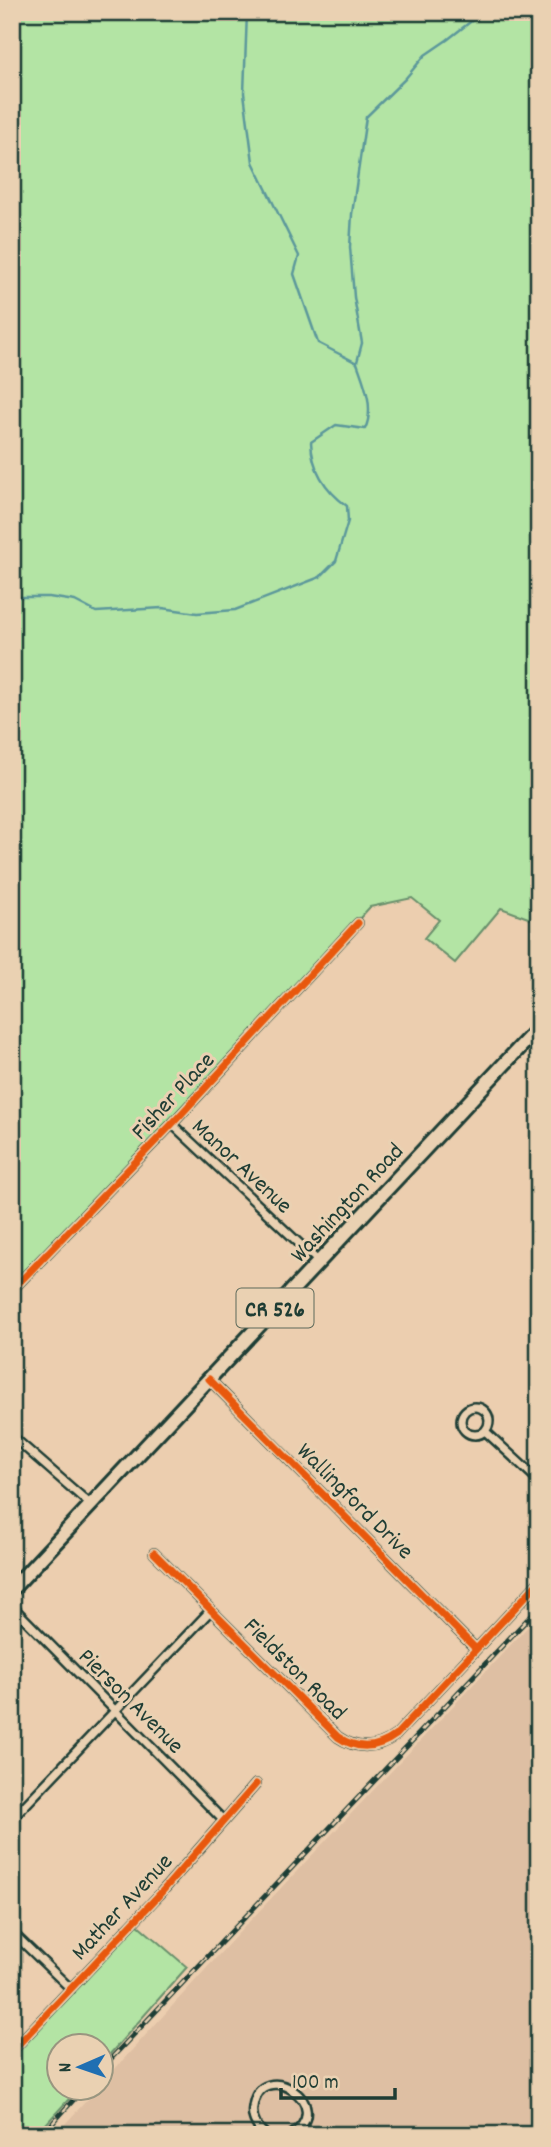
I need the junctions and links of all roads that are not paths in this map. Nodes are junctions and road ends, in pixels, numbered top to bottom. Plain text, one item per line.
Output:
1 (358, 923) dead end
2 (539, 1027) edge
3 (172, 1124) junction
4 (319, 1262) junction
5 (12, 1290) edge
6 (209, 1379) junction
7 (485, 1431) junction
8 (12, 1436) edge
9 (539, 1481) edge
10 (91, 1505) junction
11 (154, 1553) dead end
12 (539, 1582) edge
13 (12, 1589) edge
14 (12, 1606) edge
15 (211, 1610) junction
16 (476, 1649) junction
17 (115, 1711) junction
18 (256, 1784) dead end
19 (12, 1819) edge
20 (224, 1821) junction
21 (12, 1932) edge
22 (71, 1989) junction
23 (12, 2051) edge
24 (260, 2133) edge
25 (290, 2135) edge

1 - 3 street, Fisher Place
2 - 4 main road, Washington Road / CR 526
3 - 4 street, Manor Avenue
3 - 5 street, Fisher Place
4 - 6 main road, Washington Road / CR 526
6 - 10 main road, Washington Road / CR 526
6 - 16 street, Wallingford Drive
7 - 7 street
7 - 9 street
8 - 10 street
10 - 13 main road, Washington Road / CR 526
11 - 15 street, Fieldston Road
12 - 16 street, Fieldston Road
14 - 17 street, Pierson Avenue
15 - 16 street, Fieldston Road
15 - 17 street
17 - 19 street
17 - 20 street, Pierson Avenue
18 - 20 street, Mather Avenue
20 - 22 street, Mather Avenue
21 - 22 street
22 - 23 street, Mather Avenue
24 - 25 street

